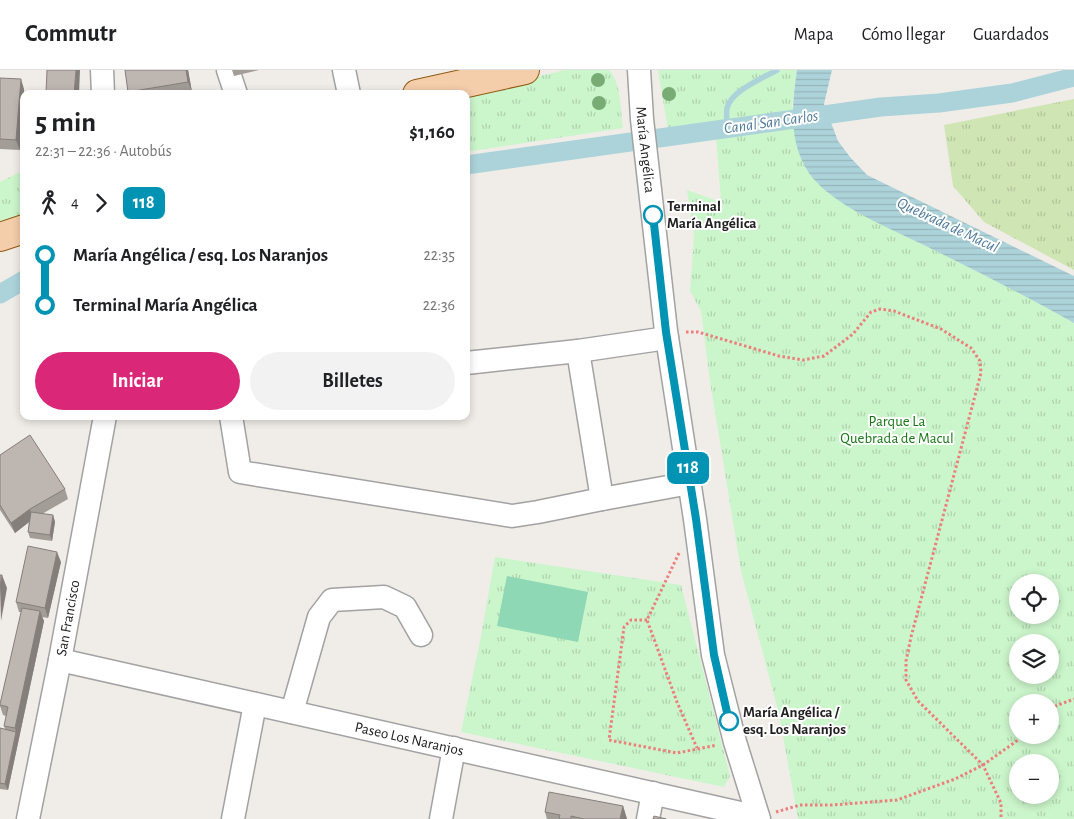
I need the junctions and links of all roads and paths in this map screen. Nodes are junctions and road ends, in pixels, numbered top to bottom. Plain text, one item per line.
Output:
1 (102, 70) edge
2 (228, 70) edge
3 (344, 70) edge
4 (525, 70) edge
5 (639, 70) edge
6 (103, 90) edge
7 (235, 90) edge
8 (348, 90) edge
9 (435, 90) edge
10 (20, 230) edge
11 (0, 237) edge
12 (666, 335) junction
13 (578, 351) junction
14 (470, 363) edge
15 (104, 420) edge
16 (232, 420) edge
17 (690, 483) junction
18 (602, 498) junction
19 (679, 552) dead end
20 (647, 620) junction
21 (421, 636) dead end
22 (60, 660) junction
23 (1074, 699) edge
24 (255, 704) junction
25 (1059, 705) edge
26 (292, 712) junction
27 (734, 742) junction
28 (1012, 744) edge
29 (454, 748) junction
30 (697, 748) junction
31 (983, 765) junction
32 (654, 793) junction
33 (759, 818) edge
34 (28, 819) edge
35 (233, 819) edge
36 (441, 819) edge
37 (648, 819) edge
38 (1001, 819) edge

1 - 6 street
2 - 7 street
3 - 8 street
4 - 9 main road
5 - 12 street, María Angélica
10 - 11 main road
12 - 13 street
12 - 17 street, María Angélica
12 - 31 path
13 - 14 street
13 - 18 street
15 - 22 street, San Francisco
16 - 18 street
17 - 18 street
17 - 27 street, María Angélica
19 - 20 path
20 - 30 path
20 - 30 path
21 - 26 street
22 - 24 street, Paseo Los Naranjos
22 - 34 street, San Francisco
23 - 25 path
24 - 26 street, Paseo Los Naranjos
24 - 35 street
26 - 29 street, Paseo Los Naranjos
27 - 30 path
27 - 33 street, María Angélica
28 - 31 path
29 - 32 street, Paseo Los Naranjos
29 - 36 street
31 - 33 path
31 - 38 path
32 - 33 street, Paseo Los Naranjos
32 - 37 street

